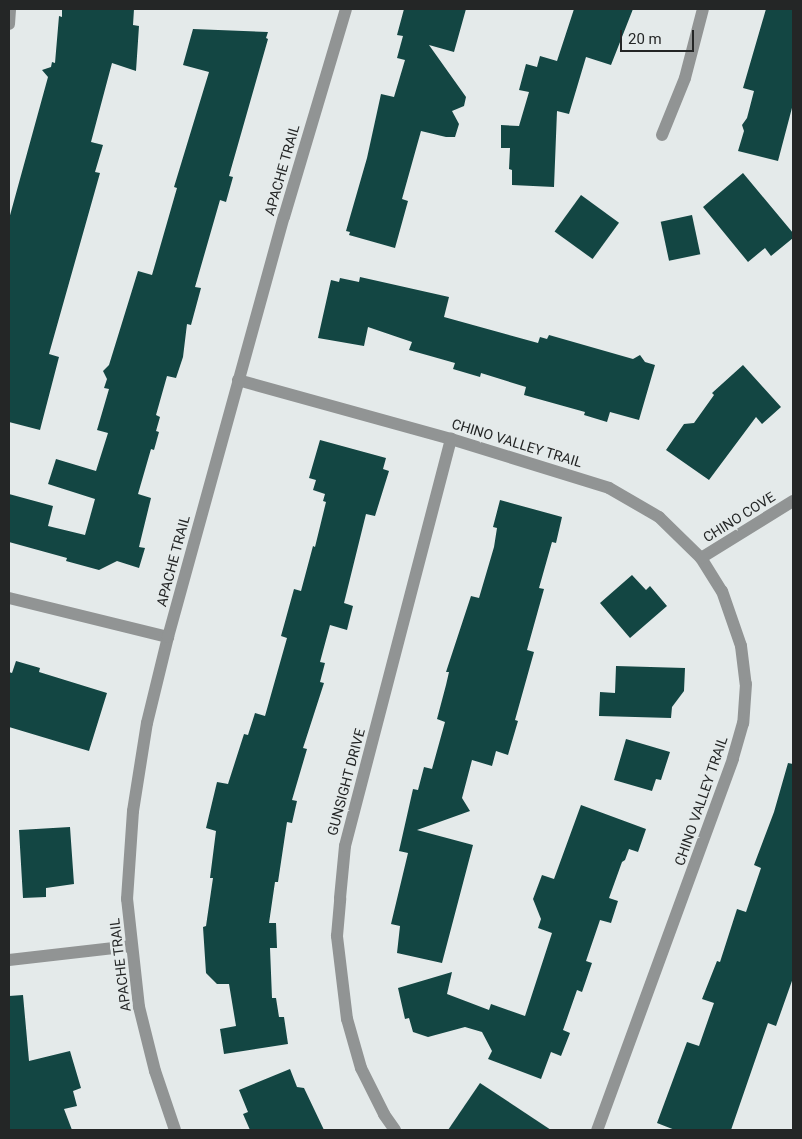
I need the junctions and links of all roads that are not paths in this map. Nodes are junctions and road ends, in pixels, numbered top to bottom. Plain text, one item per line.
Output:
1 (10, 9) edge
2 (346, 9) edge
3 (703, 9) edge
4 (9, 24) edge
5 (662, 135) dead end
6 (238, 380) junction
7 (451, 439) junction
8 (793, 501) edge
9 (701, 558) junction
10 (9, 598) edge
11 (168, 637) junction
12 (131, 946) junction
13 (9, 960) edge
14 (175, 1130) edge
15 (395, 1130) edge
16 (597, 1130) edge

1 - 4 street
2 - 6 street, APACHE TRAIL
3 - 5 street
6 - 7 street, CHINO VALLEY TRAIL
6 - 11 street, APACHE TRAIL
7 - 9 street, CHINO VALLEY TRAIL
7 - 15 street, GUNSIGHT DRIVE
8 - 9 street, CHINO COVE
9 - 16 street, CHINO VALLEY TRAIL
10 - 11 street
11 - 12 street, APACHE TRAIL
12 - 13 street
12 - 14 street, APACHE TRAIL

